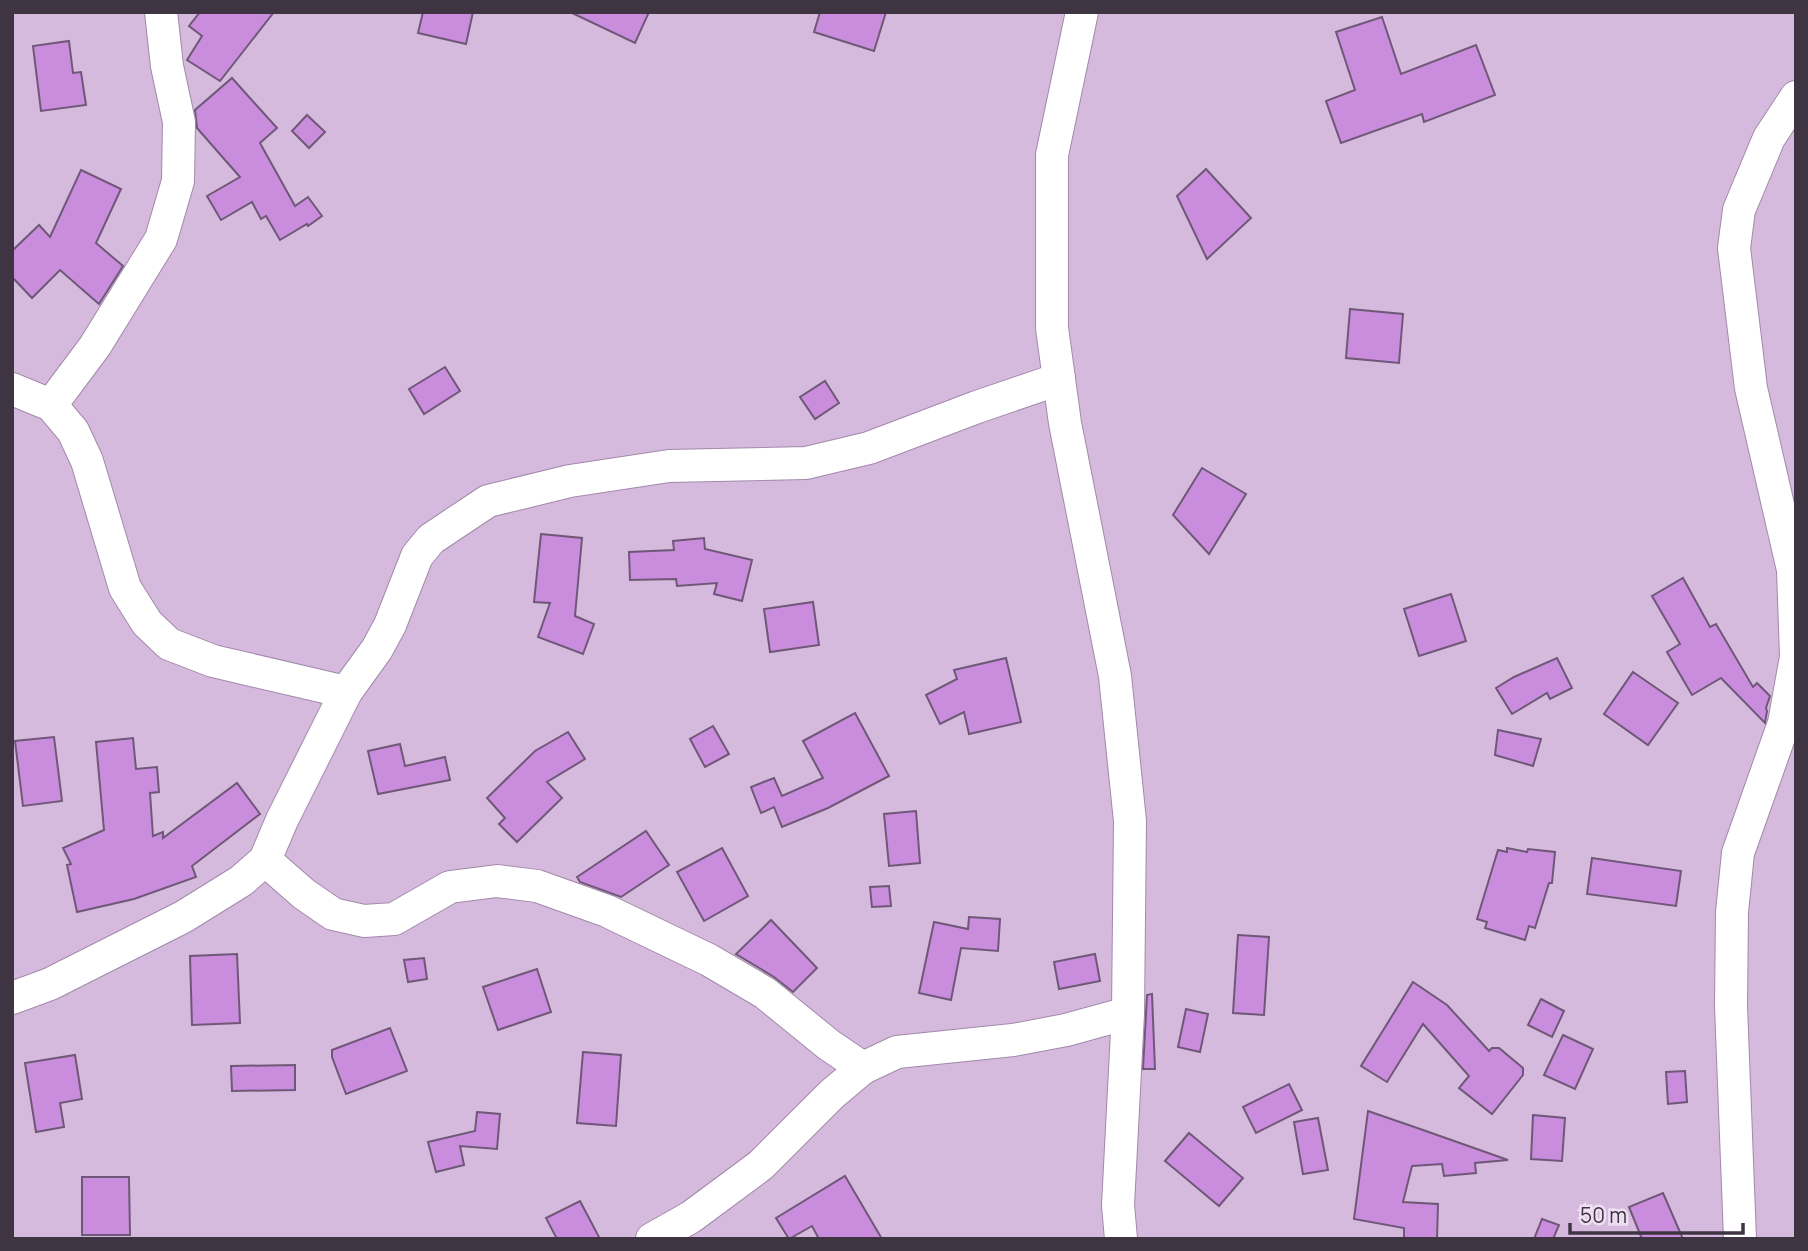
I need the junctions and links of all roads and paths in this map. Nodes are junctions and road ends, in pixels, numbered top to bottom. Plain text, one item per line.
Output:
1 (161, 12) edge
2 (1082, 12) edge
3 (1796, 97) edge
4 (1059, 379) junction
5 (12, 389) edge
6 (51, 405) junction
7 (1796, 656) edge
8 (346, 692) junction
9 (1790, 724) edge
10 (265, 860) junction
11 (12, 998) edge
12 (1128, 1013) junction
13 (863, 1069) junction
14 (652, 1239) edge
15 (1121, 1239) edge
16 (1740, 1239) edge

1 - 6 street
2 - 4 street
3 - 7 street
4 - 8 street
4 - 12 street
5 - 6 street
6 - 8 street
7 - 9 street
8 - 10 street
9 - 16 street
10 - 11 street
10 - 13 street
12 - 13 street
12 - 15 street
13 - 14 street

